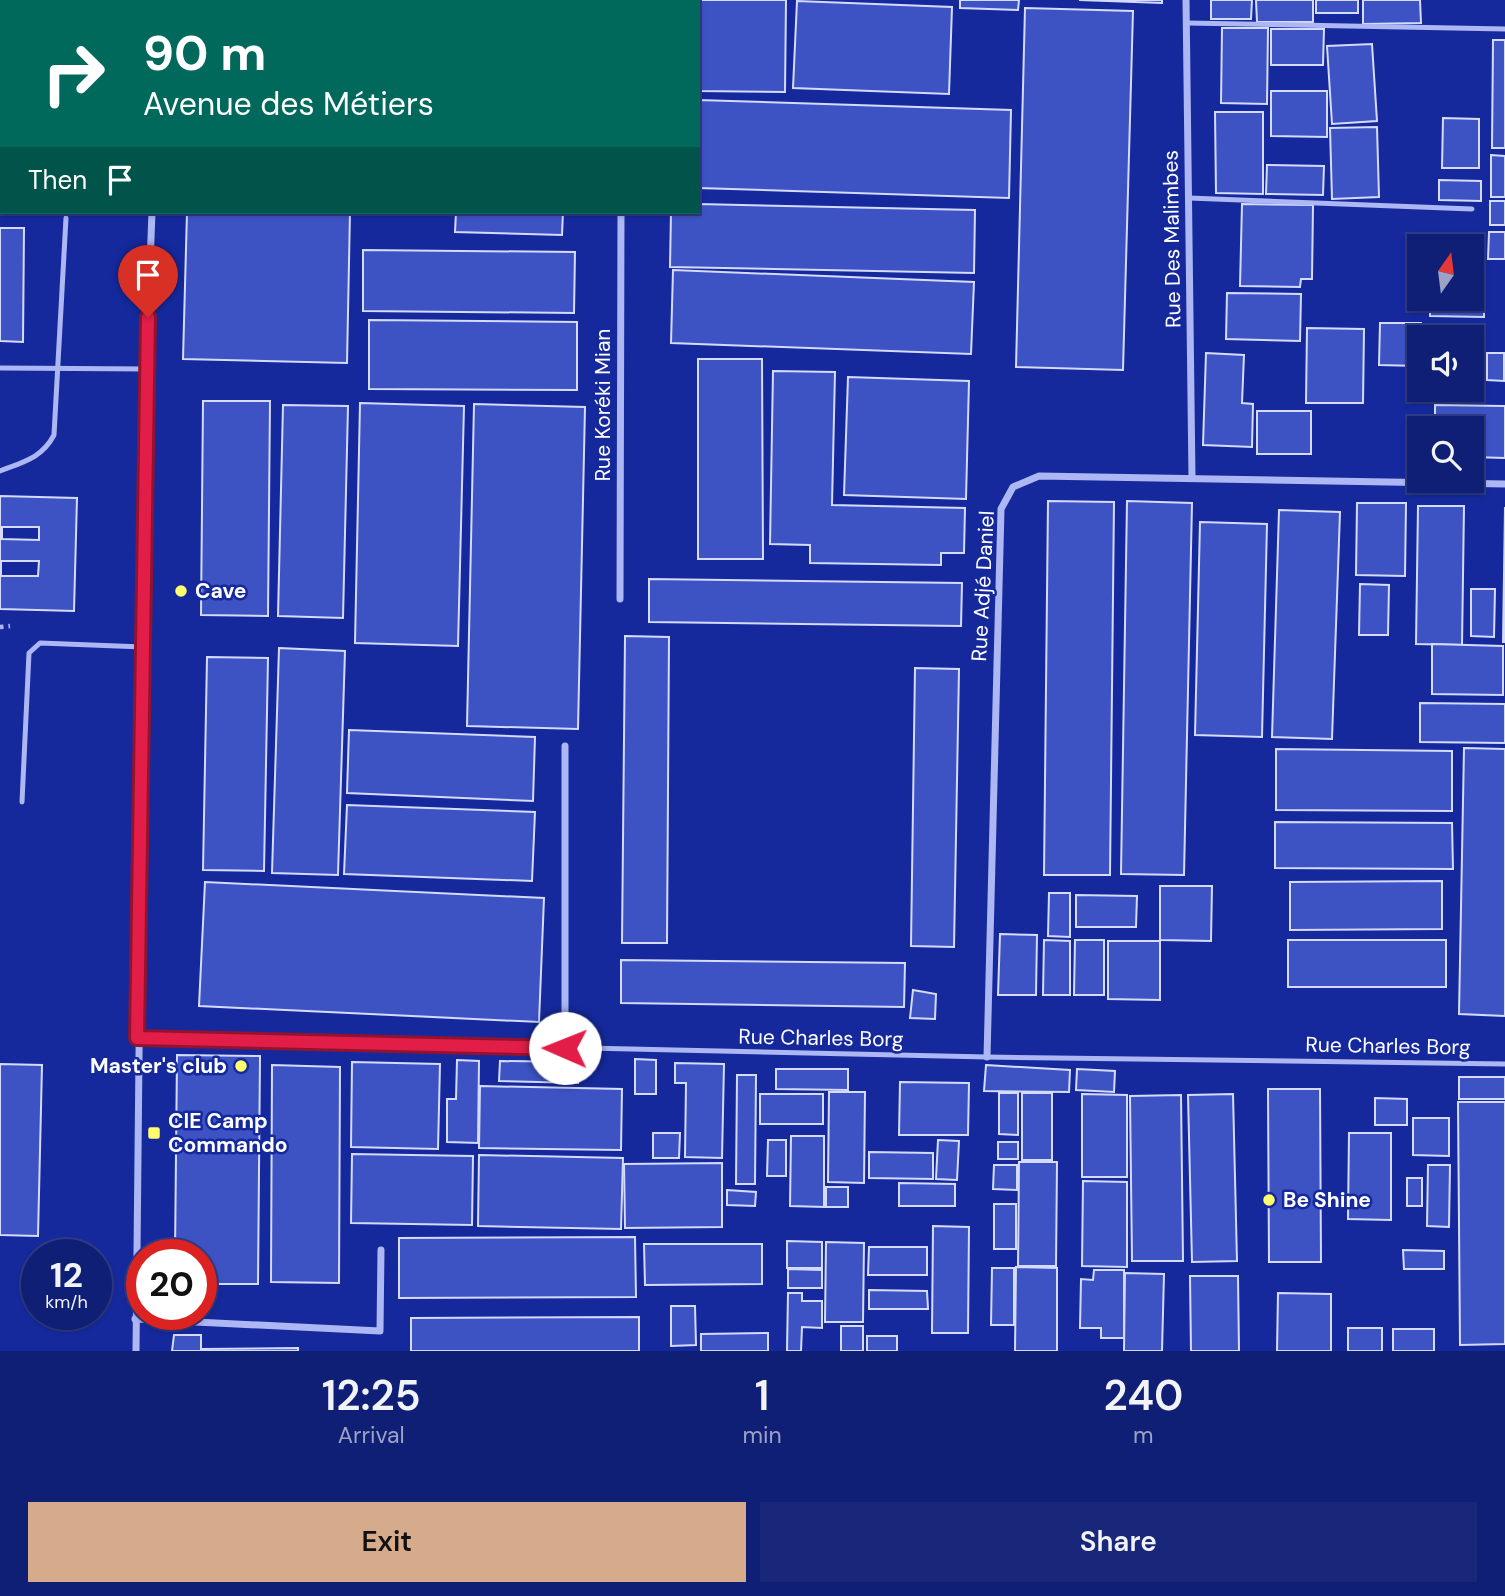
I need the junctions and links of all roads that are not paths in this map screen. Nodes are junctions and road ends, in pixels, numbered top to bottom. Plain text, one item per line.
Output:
1 (1186, 0) edge
2 (1186, 23) junction
3 (1505, 29) edge
4 (1189, 198) junction
5 (1472, 209) dead end
6 (152, 214) edge
7 (621, 214) edge
8 (66, 218) dead end
9 (0, 368) edge
10 (60, 368) junction
11 (146, 369) junction
12 (0, 471) edge
13 (1192, 478) junction
14 (1505, 484) edge
15 (620, 599) dead end
16 (142, 647) junction
17 (565, 746) dead end
18 (22, 802) dead end
19 (137, 1038) junction
20 (565, 1048) junction
21 (987, 1057) junction
22 (1505, 1064) edge
23 (136, 1239) edge
24 (381, 1250) dead end
25 (217, 1323) edge
26 (135, 1330) edge
27 (136, 1351) edge

1 - 2 street, Rue Des Malimbes
2 - 3 lane
2 - 4 street, Rue Des Malimbes
4 - 5 lane
4 - 13 street, Rue Des Malimbes
6 - 11 street
7 - 15 street, Rue Koréki Mian
8 - 10 lane
9 - 10 lane
10 - 11 lane
10 - 12 lane
11 - 16 street
13 - 14 street, Rue Adjé Daniel
13 - 21 street, Rue Adjé Daniel
16 - 18 lane
16 - 19 street
17 - 20 street
19 - 20 lane, Rue Charles Borg
19 - 23 street
20 - 21 lane, Rue Charles Borg
21 - 22 lane, Rue Charles Borg
24 - 25 street
26 - 27 street

